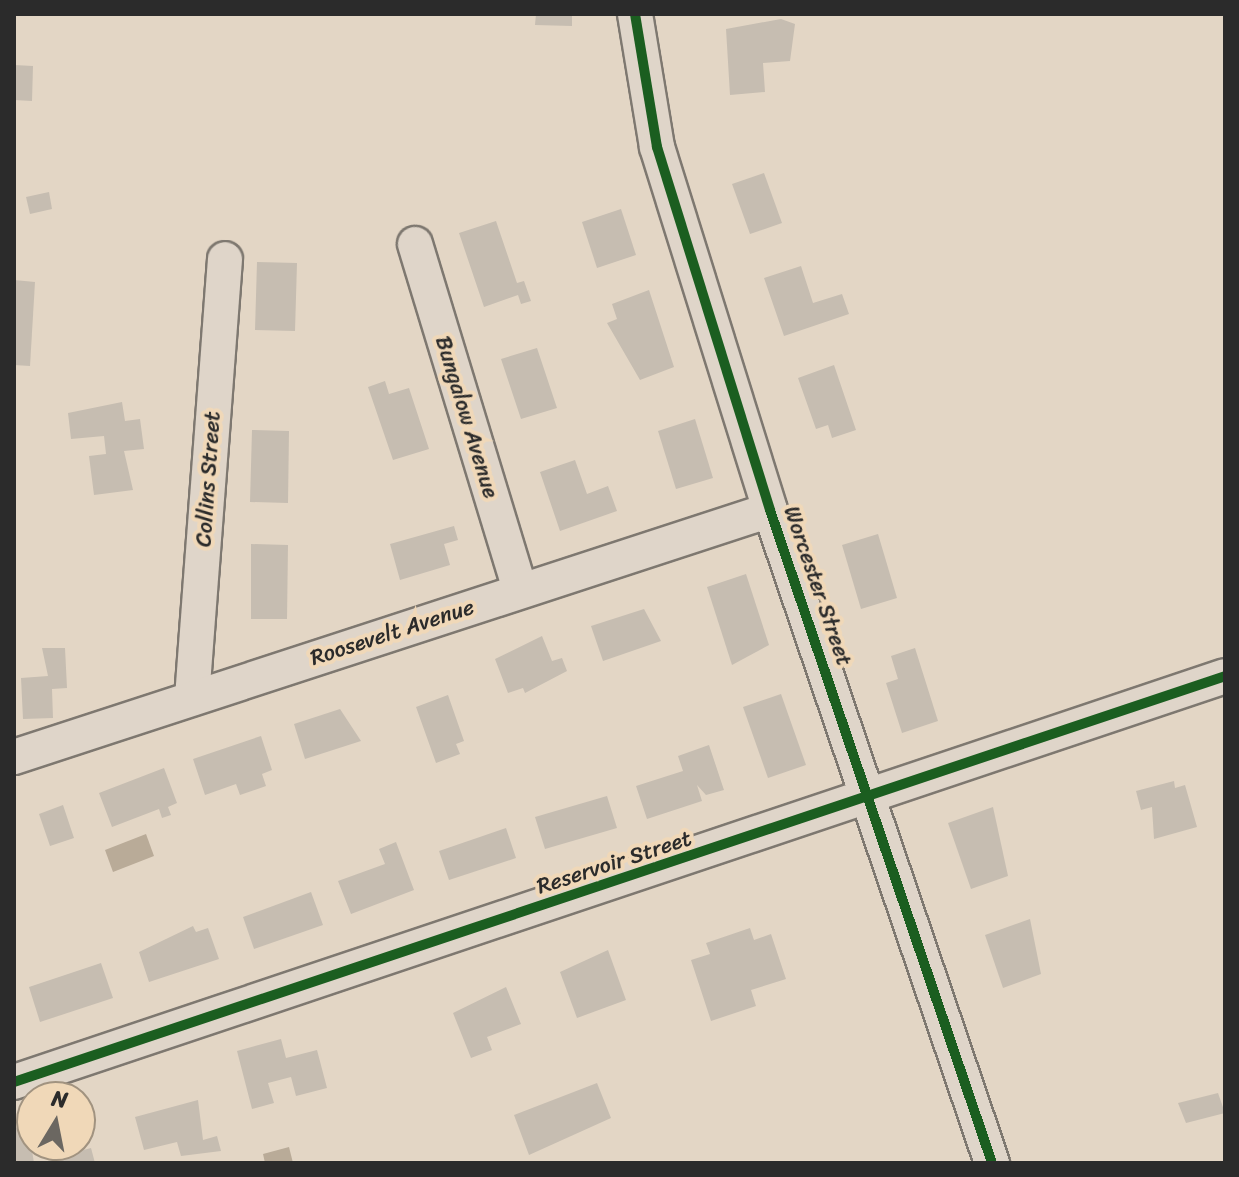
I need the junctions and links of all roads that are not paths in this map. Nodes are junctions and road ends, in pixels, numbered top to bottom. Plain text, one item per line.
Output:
1 (635, 14) edge
2 (415, 244) dead end
3 (225, 259) dead end
4 (770, 510) junction
5 (520, 590) junction
6 (1225, 676) edge
7 (192, 698) junction
8 (14, 757) edge
9 (872, 798) junction
10 (14, 1082) edge
11 (992, 1163) edge

1 - 4 street, Worcester Street
2 - 5 street, Bungalow Avenue
3 - 7 street, Collins Street
4 - 5 street, Roosevelt Avenue
4 - 9 street, Worcester Street
5 - 7 street, Roosevelt Avenue
6 - 9 street, Reservoir Street
7 - 8 street, Roosevelt Avenue
9 - 10 street, Reservoir Street
9 - 11 street, Worcester Street

